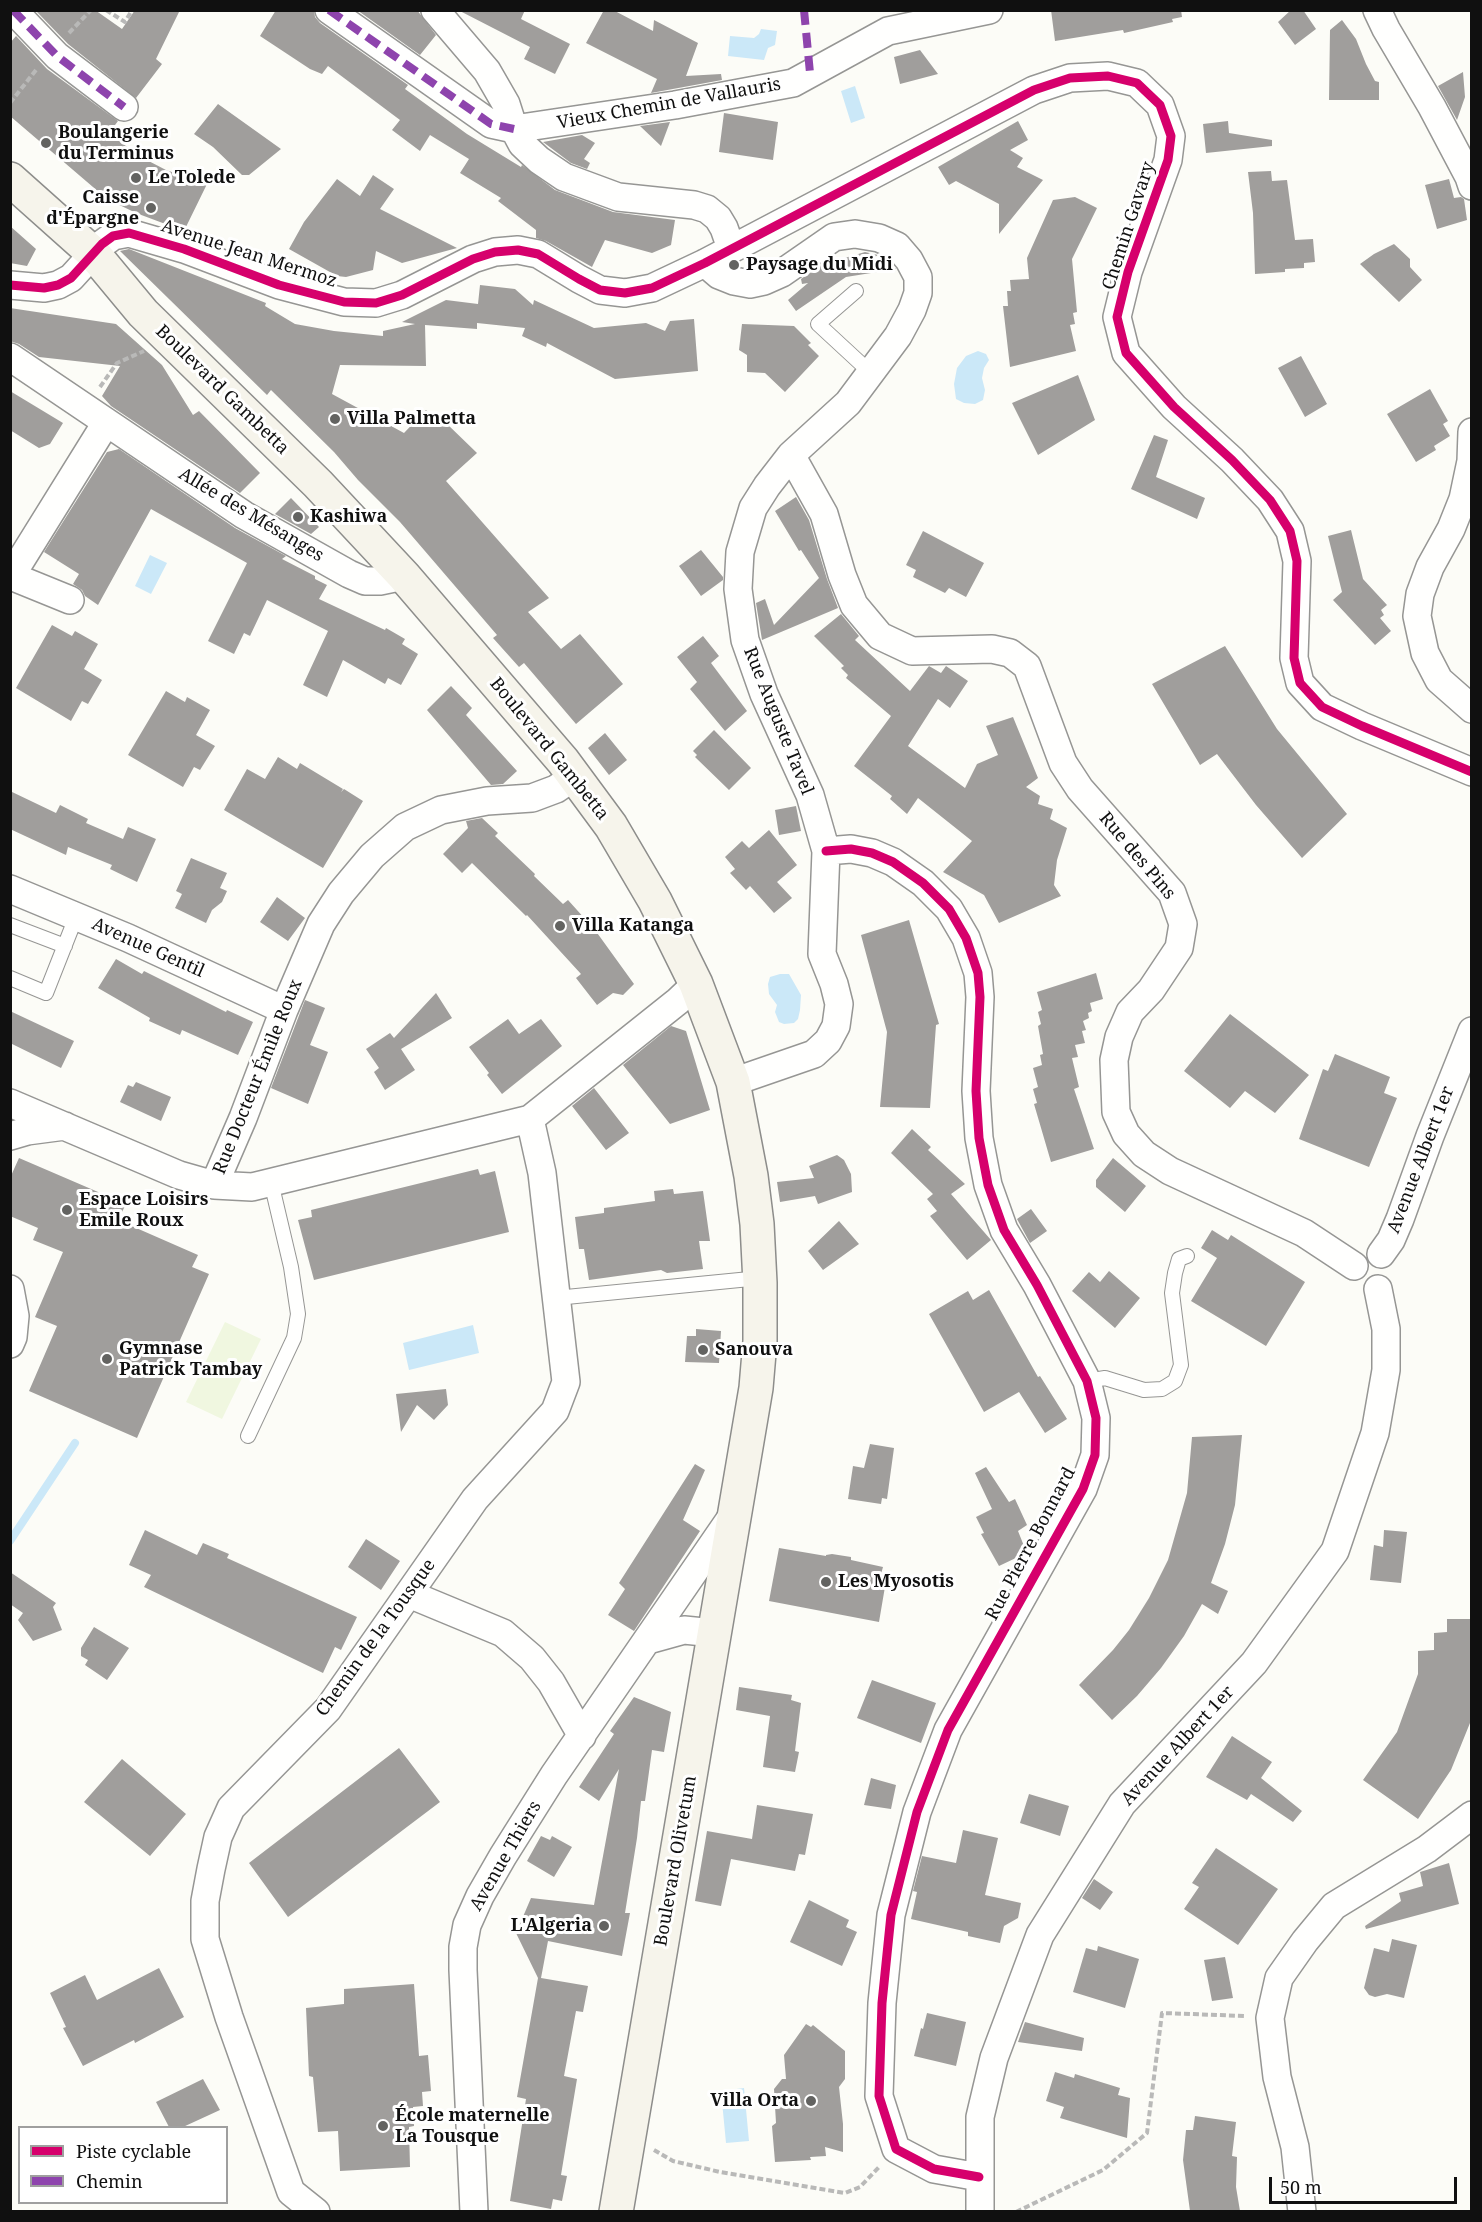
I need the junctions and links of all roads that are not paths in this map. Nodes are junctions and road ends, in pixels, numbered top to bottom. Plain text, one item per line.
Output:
1 (13, 10) edge
2 (329, 10) edge
3 (435, 10) edge
4 (989, 10) edge
5 (1380, 12) edge
6 (124, 107) dead end
7 (514, 129) junction
8 (10, 179) edge
9 (1472, 186) edge
10 (731, 248) junction
11 (94, 254) junction
12 (705, 262) junction
13 (10, 285) edge
14 (856, 291) dead end
15 (10, 357) edge
16 (871, 373) junction
17 (96, 416) junction
18 (1472, 432) edge
19 (791, 455) junction
20 (15, 560) edge
21 (404, 576) junction
22 (70, 600) dead end
23 (1472, 709) edge
24 (1472, 772) edge
25 (575, 776) junction
26 (826, 851) junction
27 (10, 889) edge
28 (76, 917) junction
29 (10, 925) edge
30 (65, 946) junction
31 (10, 978) edge
32 (696, 984) junction
33 (284, 1010) junction
34 (1472, 1031) edge
35 (733, 1082) junction
36 (10, 1103) edge
37 (10, 1117) edge
38 (530, 1119) junction
39 (66, 1125) junction
40 (10, 1127) edge
41 (10, 1136) edge
42 (271, 1182) junction
43 (214, 1185) junction
44 (1381, 1254) junction
45 (1187, 1256) dead end
46 (1353, 1266) junction
47 (760, 1278) junction
48 (10, 1289) edge
49 (1378, 1289) junction
50 (556, 1298) junction
51 (10, 1344) edge
52 (1087, 1381) junction
53 (248, 1436) dead end
54 (736, 1511) junction
55 (409, 1594) junction
56 (714, 1633) junction
57 (648, 1640) junction
58 (582, 1736) junction
59 (1472, 1815) edge
60 (979, 2177) junction
61 (316, 2211) edge
62 (474, 2211) edge
63 (616, 2211) edge
64 (980, 2211) edge
65 (1302, 2211) edge

1 - 6 street
2 - 7 street
3 - 7 street
4 - 7 street, Vieux Chemin de Vallauris
5 - 9 street
7 - 10 street
8 - 11 main road, Boulevard Gambetta
10 - 12 street, Avenue Jean Mermoz
10 - 24 street, Chemin Gavary
11 - 12 street, Avenue Jean Mermoz
11 - 13 street, Avenue Jean Mermoz
11 - 21 main road, Boulevard Gambetta
12 - 16 street, Rue Auguste Tavel
14 - 16 lane
15 - 17 street, Allée des Mésanges
16 - 19 street, Rue Auguste Tavel
17 - 20 street
17 - 21 street, Allée des Mésanges
18 - 23 street
19 - 26 street, Rue Auguste Tavel
19 - 46 street, Rue des Pins
20 - 22 street
21 - 25 main road, Boulevard Gambetta
25 - 32 main road, Boulevard Gambetta
25 - 33 street, Rue Docteur Émile Roux
26 - 35 street, Rue Auguste Tavel
26 - 52 street, Rue Pierre Bonnard
27 - 28 street, Avenue Gentil
28 - 30 lane
28 - 33 street, Avenue Gentil
29 - 30 lane
30 - 31 lane
32 - 35 main road, Boulevard Gambetta
32 - 38 street, Rue Docteur Émile Roux
33 - 43 street, Rue Docteur Émile Roux
34 - 44 street, Avenue Albert 1er
35 - 47 main road, Boulevard Gambetta
36 - 39 street
37 - 40 street
38 - 42 street, Rue Docteur Émile Roux
38 - 50 street, Chemin de la Tousque
39 - 41 street
39 - 43 street
42 - 43 street, Rue Docteur Émile Roux
42 - 53 lane
44 - 46 street
44 - 49 street
45 - 52 lane
46 - 49 street
47 - 50 lane
47 - 54 main road, Boulevard Gambetta
48 - 51 street
49 - 60 street, Avenue Albert 1er
50 - 55 street, Chemin de la Tousque
52 - 60 street, Rue Pierre Bonnard
54 - 56 main road, Boulevard Olivetum
54 - 57 street, Avenue Thiers
55 - 58 street
55 - 61 street, Chemin de la Tousque
56 - 57 street
56 - 63 main road, Boulevard Olivetum
57 - 58 street, Avenue Thiers
58 - 62 street, Avenue Thiers
59 - 65 street
60 - 64 street, Avenue Albert 1er

